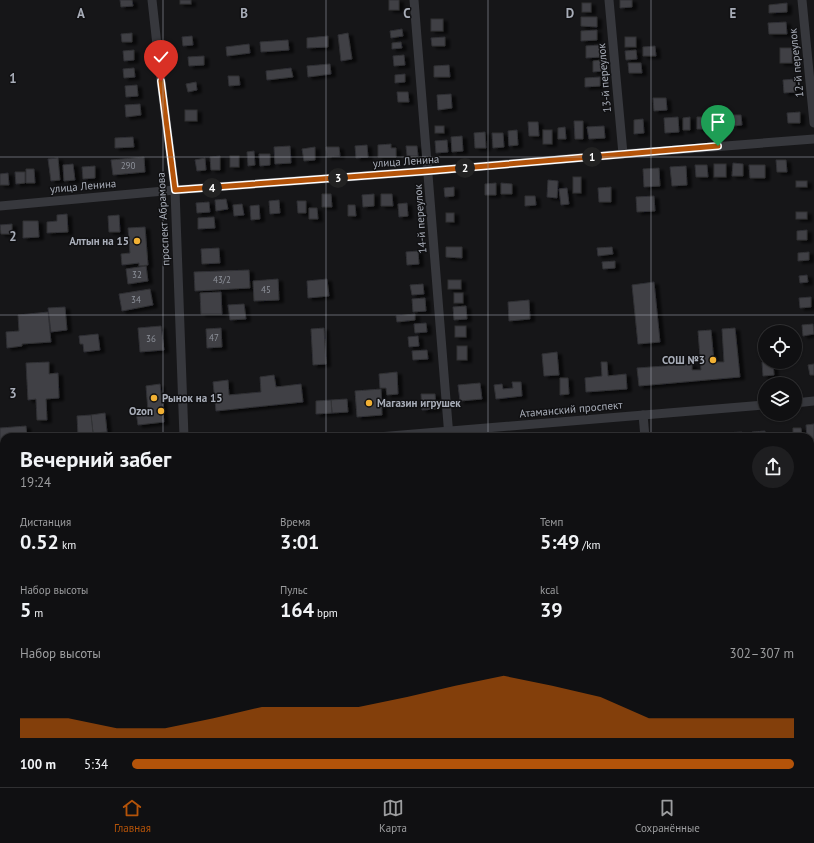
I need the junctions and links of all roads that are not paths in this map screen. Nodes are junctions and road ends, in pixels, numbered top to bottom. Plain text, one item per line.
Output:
1 (152, 0) edge
2 (414, 0) edge
3 (609, 0) edge
4 (802, 0) edge
5 (814, 123) edge
6 (814, 139) edge
7 (623, 154) junction
8 (428, 171) junction
9 (175, 190) junction
10 (0, 206) edge
11 (814, 401) edge
12 (802, 402) edge
13 (758, 406) edge
14 (643, 415) junction
15 (184, 433) edge
16 (449, 433) edge
17 (459, 433) edge
18 (645, 433) edge

1 - 9 street, проспект Абрамова
2 - 8 street, 14-й переулок
3 - 7 street, 13-й переулок
4 - 5 street, 12-й переулок
6 - 7 street, улица Ленина
7 - 8 street, улица Ленина
8 - 9 street, улица Ленина
8 - 16 street, 14-й переулок
9 - 10 street, улица Ленина
9 - 15 street, проспект Абрамова
11 - 12 street
13 - 14 street, Атаманский проспект
14 - 17 street, Атаманский проспект
14 - 18 street

